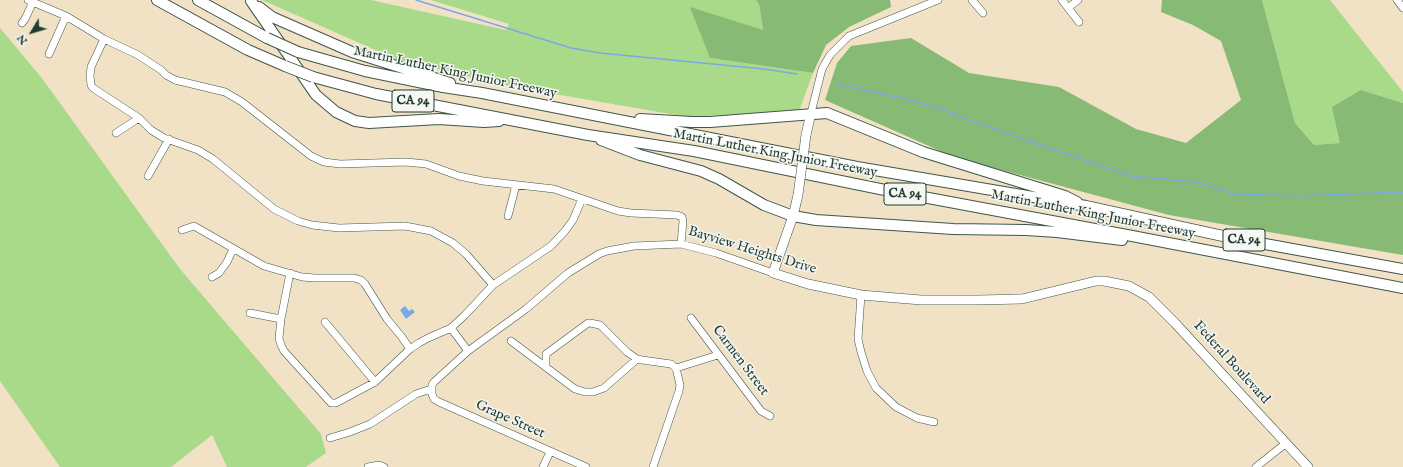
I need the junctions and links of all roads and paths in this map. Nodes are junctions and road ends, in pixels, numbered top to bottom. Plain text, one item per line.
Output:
1 (157, 0) edge
2 (198, 0) edge
3 (938, 0) edge
4 (972, 0) edge
5 (1062, 0) edge
6 (1078, 0) edge
7 (1397, 0) edge
8 (31, 1) edge
9 (250, 1) edge
10 (1068, 8) junction
11 (1403, 8) edge
12 (983, 13) dead end
13 (66, 16) junction
14 (1079, 22) dead end
15 (22, 23) dead end
16 (104, 38) junction
17 (49, 54) dead end
18 (482, 93) junction
19 (811, 114) junction
20 (593, 115) junction
21 (139, 118) junction
22 (513, 120) junction
23 (116, 133) dead end
24 (588, 135) junction
25 (169, 139) junction
26 (148, 176) dead end
27 (516, 185) junction
28 (582, 199) junction
29 (1086, 206) junction
30 (508, 216) dead end
31 (793, 216) junction
32 (182, 230) dead end
33 (681, 244) junction
34 (233, 249) junction
35 (1221, 254) junction
36 (1403, 269) edge
37 (290, 273) junction
38 (772, 273) junction
39 (1332, 274) junction
40 (212, 277) dead end
41 (493, 285) junction
42 (1129, 286) joint
43 (1403, 288) edge
44 (1403, 294) edge
45 (861, 295) junction
46 (250, 312) dead end
47 (692, 318) dead end
48 (281, 319) junction
49 (325, 322) dead end
50 (451, 328) junction
51 (511, 341) dead end
52 (410, 350) junction
53 (468, 351) junction
54 (718, 355) junction
55 (636, 359) junction
56 (546, 366) junction
57 (676, 368) junction
58 (375, 382) junction
59 (431, 389) junction
60 (770, 416) dead end
61 (934, 422) dead end
62 (330, 438) dead end
63 (1285, 444) junction
64 (550, 452) junction
65 (368, 467) edge
66 (384, 467) edge
67 (543, 467) edge
68 (586, 467) edge
69 (653, 467) edge
70 (1256, 467) edge
71 (1308, 467) edge

1 - 22 highway, Martin Luther King Junior Freeway / CA 94, bridge
2 - 18 highway, Martin Luther King Junior Freeway / CA 94, bridge
3 - 19 street
4 - 12 street
5 - 10 street
6 - 10 street
7 - 11 street
8 - 13 street
8 - 15 street
9 - 18 highway
9 - 22 highway
10 - 14 street
13 - 16 street
13 - 17 street
16 - 21 street
16 - 27 street
18 - 20 highway, Martin Luther King Junior Freeway / CA 94
19 - 20 highway
19 - 29 highway
19 - 31 main road, bridge
20 - 29 highway, Martin Luther King Junior Freeway / CA 94
21 - 23 street
21 - 25 street
22 - 24 highway, Martin Luther King Junior Freeway / CA 94
24 - 31 highway
24 - 35 highway, Martin Luther King Junior Freeway / CA 94
25 - 26 street
25 - 41 street
27 - 28 street
27 - 30 street
28 - 33 street
28 - 41 street
29 - 36 highway, Martin Luther King Junior Freeway / CA 94
31 - 35 highway
31 - 38 main road
32 - 34 street
33 - 38 street, Bayview Heights Drive
33 - 53 street, Bayview Heights Drive
34 - 37 street
34 - 40 street
35 - 39 highway, Martin Luther King Junior Freeway / CA 94
37 - 48 street
37 - 52 street
38 - 45 main road, Bayview Heights Drive
39 - 43 highway, Martin Luther King Junior Freeway / CA 94
39 - 44 highway
41 - 50 street
42 - 45 main road, Bayview Heights Drive
42 - 63 main road, Federal Boulevard
45 - 61 street
46 - 48 street
47 - 54 street, Carmen Street
48 - 58 street
49 - 58 street
50 - 52 street
50 - 53 street
51 - 56 street
52 - 58 street
53 - 59 street, Bayview Heights Drive
54 - 57 street
54 - 60 street, Carmen Street
55 - 56 street
55 - 56 street
55 - 57 street
57 - 69 street
59 - 62 street
59 - 64 street, Grape Street
63 - 70 street
63 - 71 main road, Federal Boulevard
64 - 67 street
64 - 68 street, Grape Street
65 - 66 street

